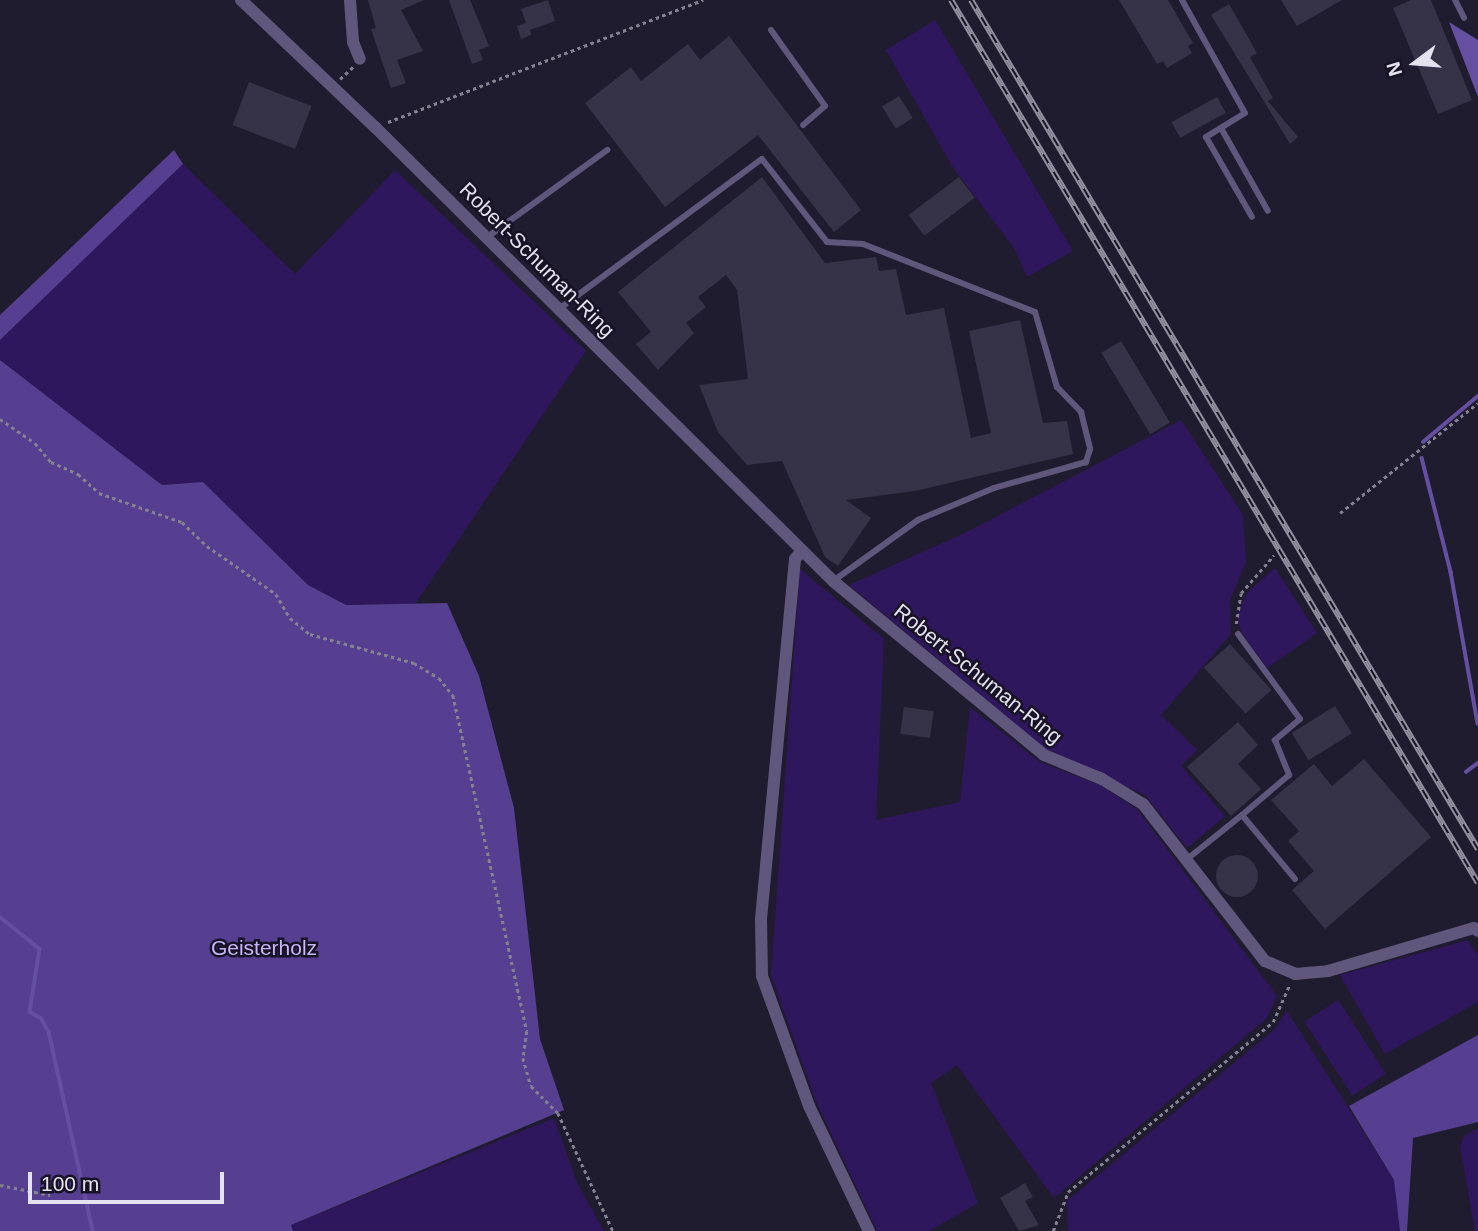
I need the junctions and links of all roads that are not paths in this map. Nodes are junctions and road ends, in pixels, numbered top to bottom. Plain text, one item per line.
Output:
1 (241, 0) edge
2 (350, 0) edge
3 (1182, 0) edge
4 (1455, 0) edge
5 (1464, 18) dead end
6 (771, 30) dead end
7 (360, 59) road end
8 (803, 125) dead end
9 (1221, 128) junction
10 (607, 150) dead end
11 (1268, 211) dead end
12 (1252, 217) dead end
13 (486, 238) junction
14 (559, 309) junction
15 (801, 552) junction
16 (833, 581) junction
17 (1238, 634) road end
18 (1242, 815) junction
19 (1185, 860) junction
20 (1295, 879) dead end
21 (1478, 931) edge
22 (869, 1231) edge

1 - 13 street, Robert-Schuman-Ring
2 - 7 street
3 - 9 lane
4 - 5 lane
6 - 8 lane
9 - 11 lane
9 - 12 lane
10 - 13 lane
13 - 14 street, Robert-Schuman-Ring
14 - 15 street, Robert-Schuman-Ring
14 - 16 lane
15 - 16 street, Robert-Schuman-Ring
15 - 22 street
16 - 19 street, Robert-Schuman-Ring
17 - 18 lane
18 - 19 lane
18 - 20 lane
19 - 21 street, Robert-Schuman-Ring

